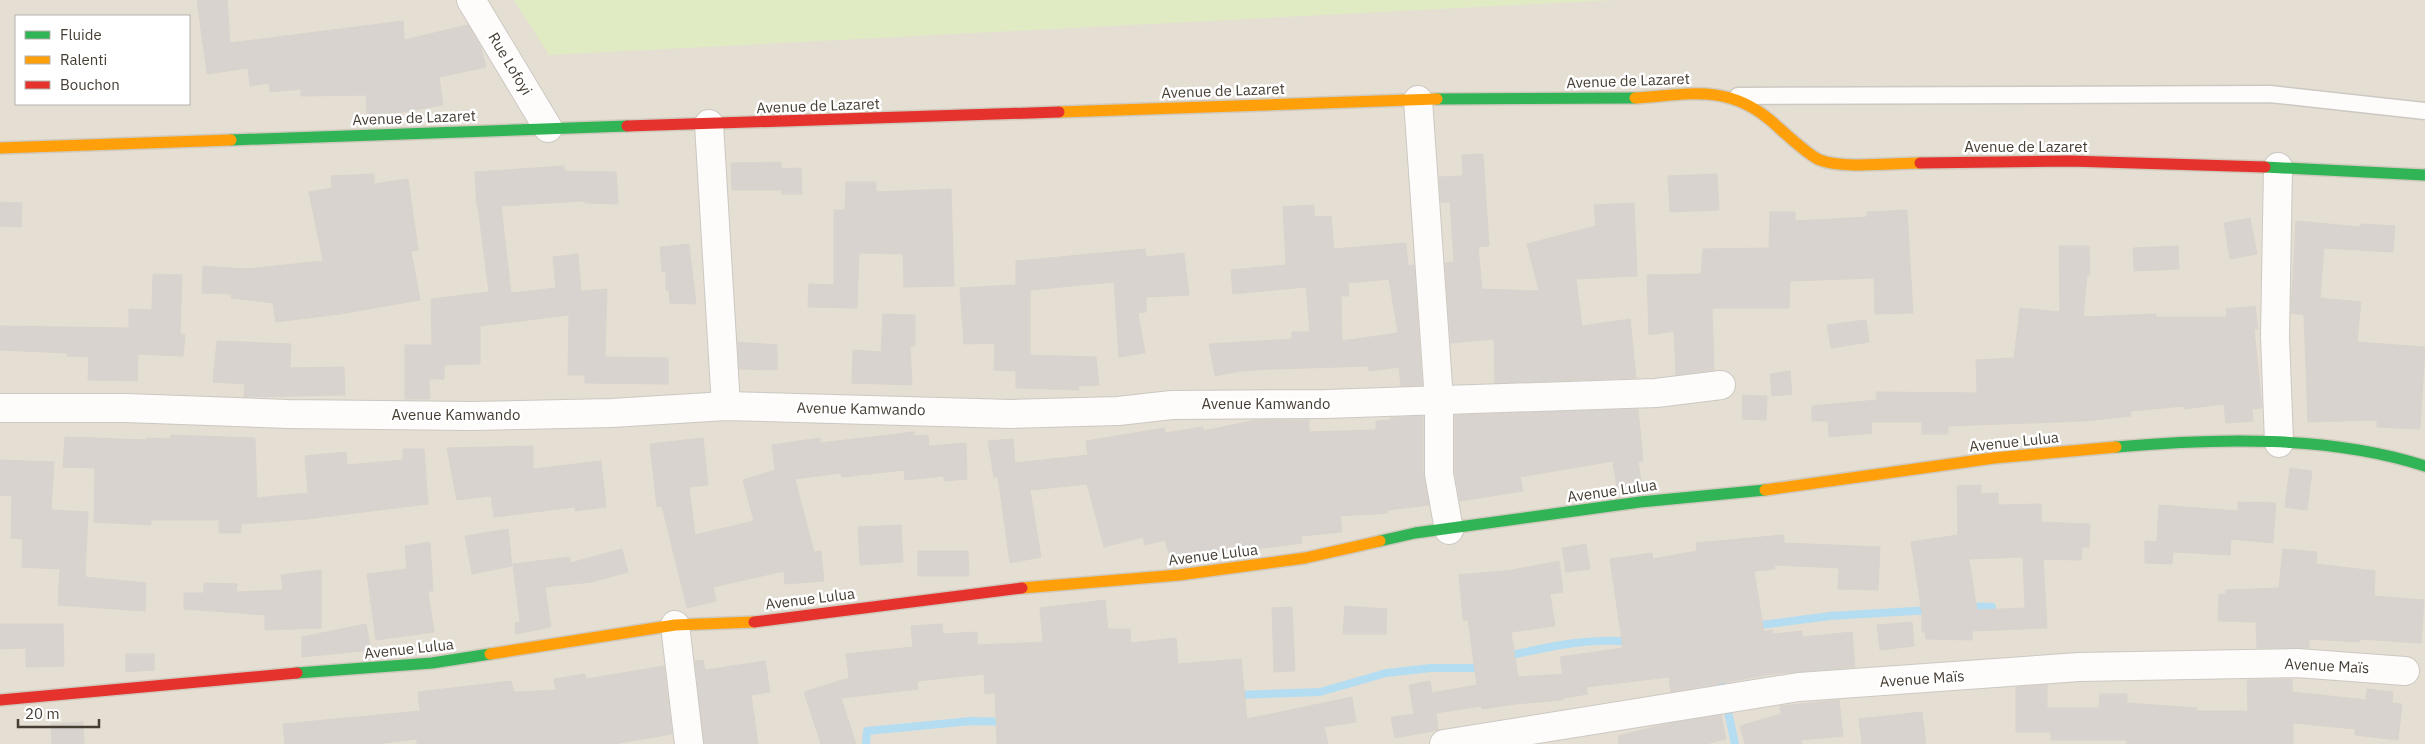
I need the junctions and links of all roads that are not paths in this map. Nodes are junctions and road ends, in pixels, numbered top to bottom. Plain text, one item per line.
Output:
1 (471, 0) edge
2 (1729, 96) junction
3 (1418, 100) junction
4 (2425, 111) edge
5 (709, 124) junction
6 (548, 128) junction
7 (0, 148) edge
8 (2278, 167) junction
9 (2425, 175) edge
10 (1721, 384) dead end
11 (1439, 400) junction
12 (726, 406) junction
13 (0, 408) edge
14 (2279, 443) junction
15 (2425, 466) edge
16 (1449, 530) junction
17 (675, 625) junction
18 (2405, 671) dead end
19 (0, 700) edge
20 (689, 744) edge
21 (1444, 744) edge

1 - 6 street, Rue Lofoyi
2 - 3 street, Avenue de Lazaret
2 - 4 lane
2 - 8 street, Avenue de Lazaret
3 - 5 street, Avenue de Lazaret
3 - 11 street
5 - 6 street, Avenue de Lazaret
5 - 12 street
6 - 7 street, Avenue de Lazaret
8 - 9 street, Avenue de Lazaret
8 - 14 street
10 - 11 street, Avenue Kamwando
11 - 12 street, Avenue Kamwando
11 - 16 street
12 - 13 street, Avenue Kamwando
14 - 15 street, Avenue Lulua
14 - 16 street, Avenue Lulua
16 - 17 street, Avenue Lulua
17 - 19 street, Avenue Lulua
17 - 20 street
18 - 21 street, Avenue Maïs

